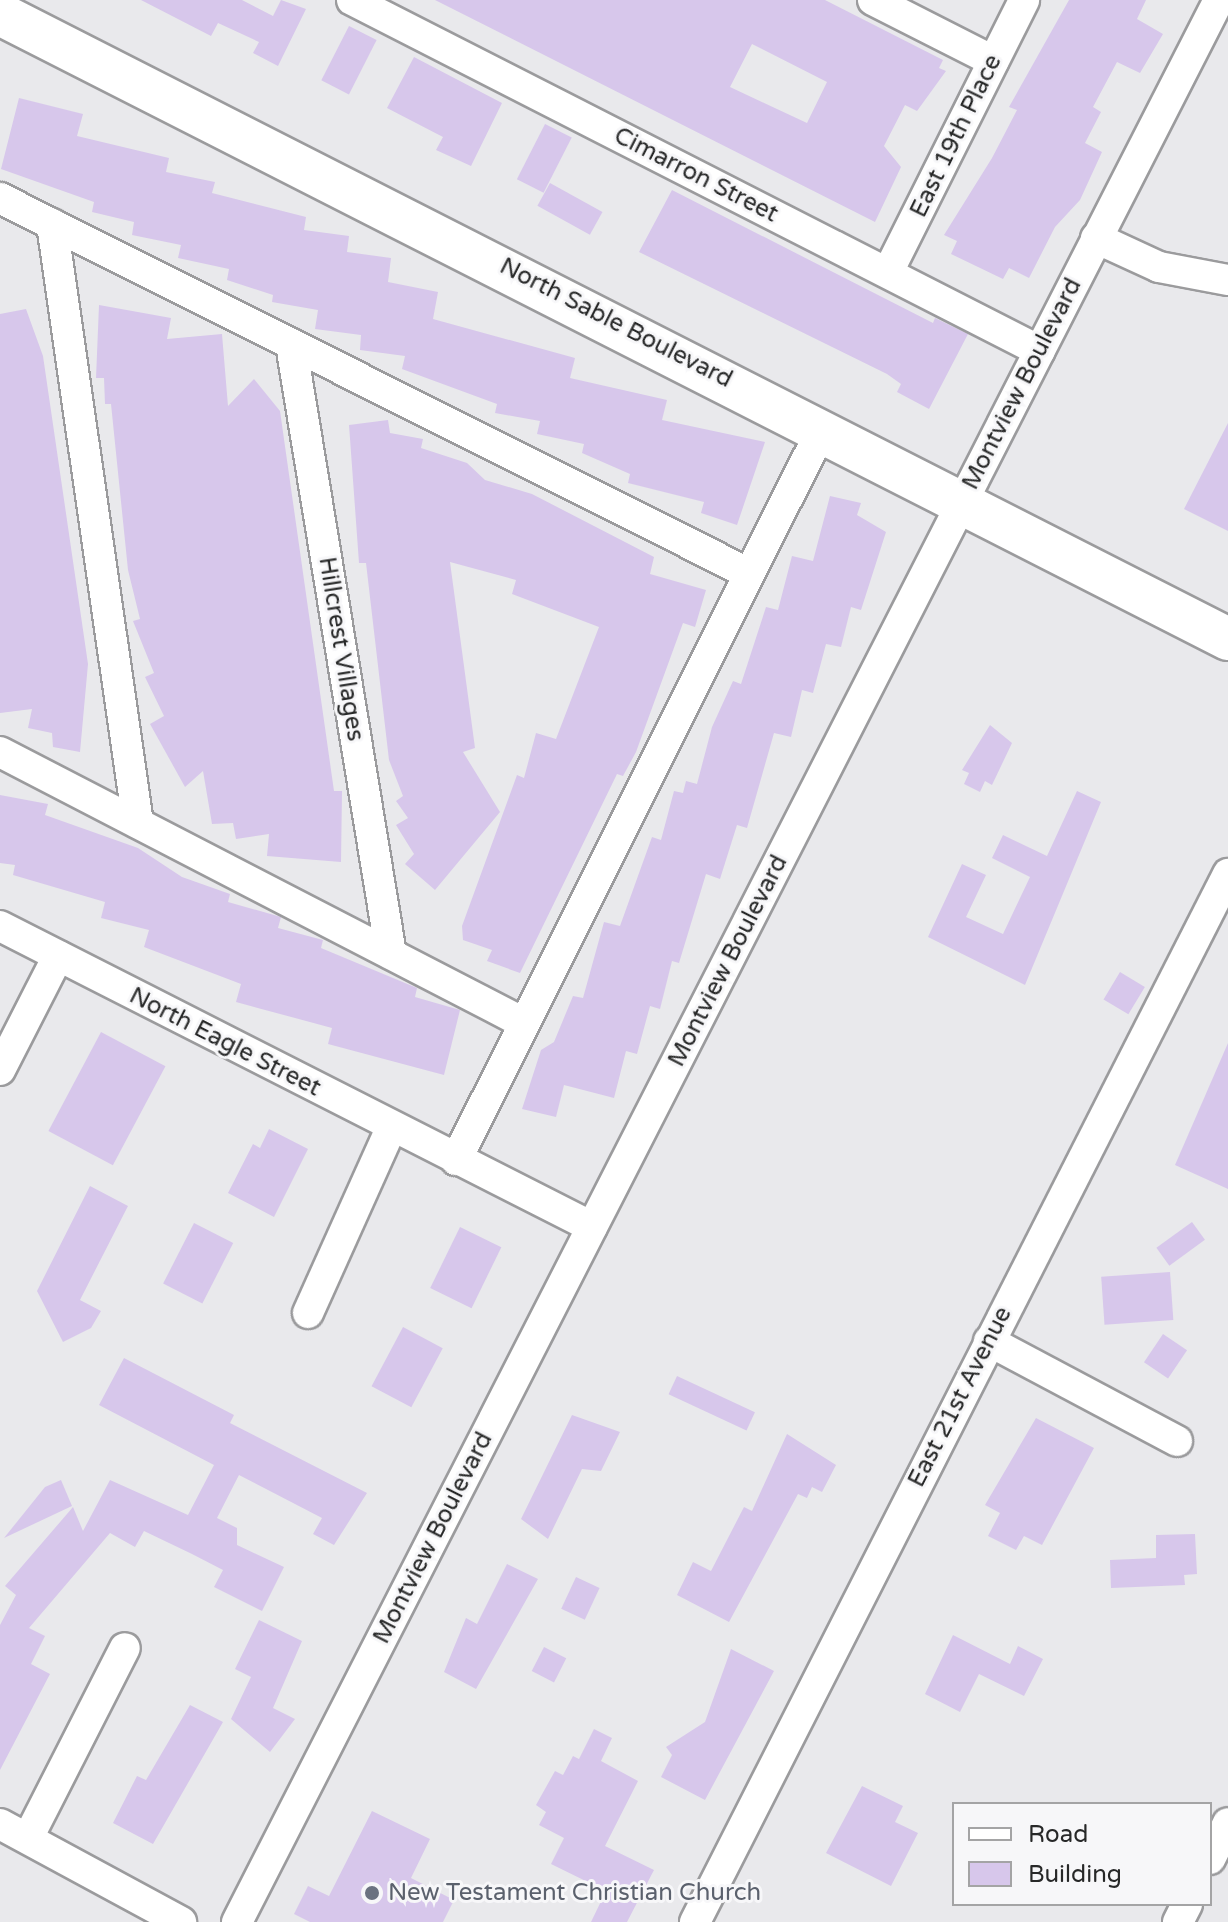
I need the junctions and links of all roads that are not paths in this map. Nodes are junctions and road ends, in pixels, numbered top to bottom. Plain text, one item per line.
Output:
1 (352, 0) edge
2 (873, 0) edge
3 (1024, 0) edge
4 (1219, 0) edge
5 (0, 14) edge
6 (993, 61) junction
7 (0, 198) edge
8 (52, 224) junction
9 (1096, 238) junction
10 (888, 272) junction
11 (1228, 280) edge
12 (291, 344) junction
13 (1040, 351) junction
14 (822, 429) junction
15 (962, 502) junction
16 (748, 573) junction
17 (1228, 639) edge
18 (0, 752) edge
19 (138, 823) junction
20 (1228, 874) edge
21 (0, 926) edge
22 (391, 954) junction
23 (58, 956) junction
24 (524, 1023) junction
25 (0, 1070) edge
26 (391, 1128) junction
27 (456, 1160) junction
28 (592, 1227) junction
29 (308, 1313) dead end
30 (989, 1341) junction
31 (1177, 1441) dead end
32 (125, 1648) dead end
33 (1228, 1823) edge
34 (0, 1824) edge
35 (28, 1838) junction
36 (1212, 1855) edge
37 (181, 1922) edge
38 (237, 1922) edge
39 (695, 1922) edge

1 - 10 street, Cimarron Street
2 - 6 street
3 - 6 street, East 19th Place
4 - 9 street, Montview Boulevard
5 - 14 street, North Sable Boulevard
6 - 10 street, East 19th Place
7 - 8 street
8 - 12 street
8 - 19 street
9 - 11 street
9 - 13 street, Montview Boulevard
10 - 13 street, Cimarron Street
12 - 16 street
12 - 22 street, Hillcrest Villages
13 - 15 street, Montview Boulevard
14 - 15 street, North Sable Boulevard
14 - 16 street
15 - 17 street, North Sable Boulevard
15 - 28 street, Montview Boulevard
16 - 24 street
18 - 19 street
19 - 22 street
20 - 30 street, East 21st Avenue
21 - 23 street, North Eagle Street
22 - 24 street
23 - 25 street
23 - 26 street, North Eagle Street
24 - 27 street
26 - 27 street, North Eagle Street
26 - 29 street
27 - 28 street, North Eagle Street
28 - 38 street, Montview Boulevard
30 - 31 street
30 - 39 street, East 21st Avenue
32 - 35 street
33 - 36 street
34 - 35 street
35 - 37 street

